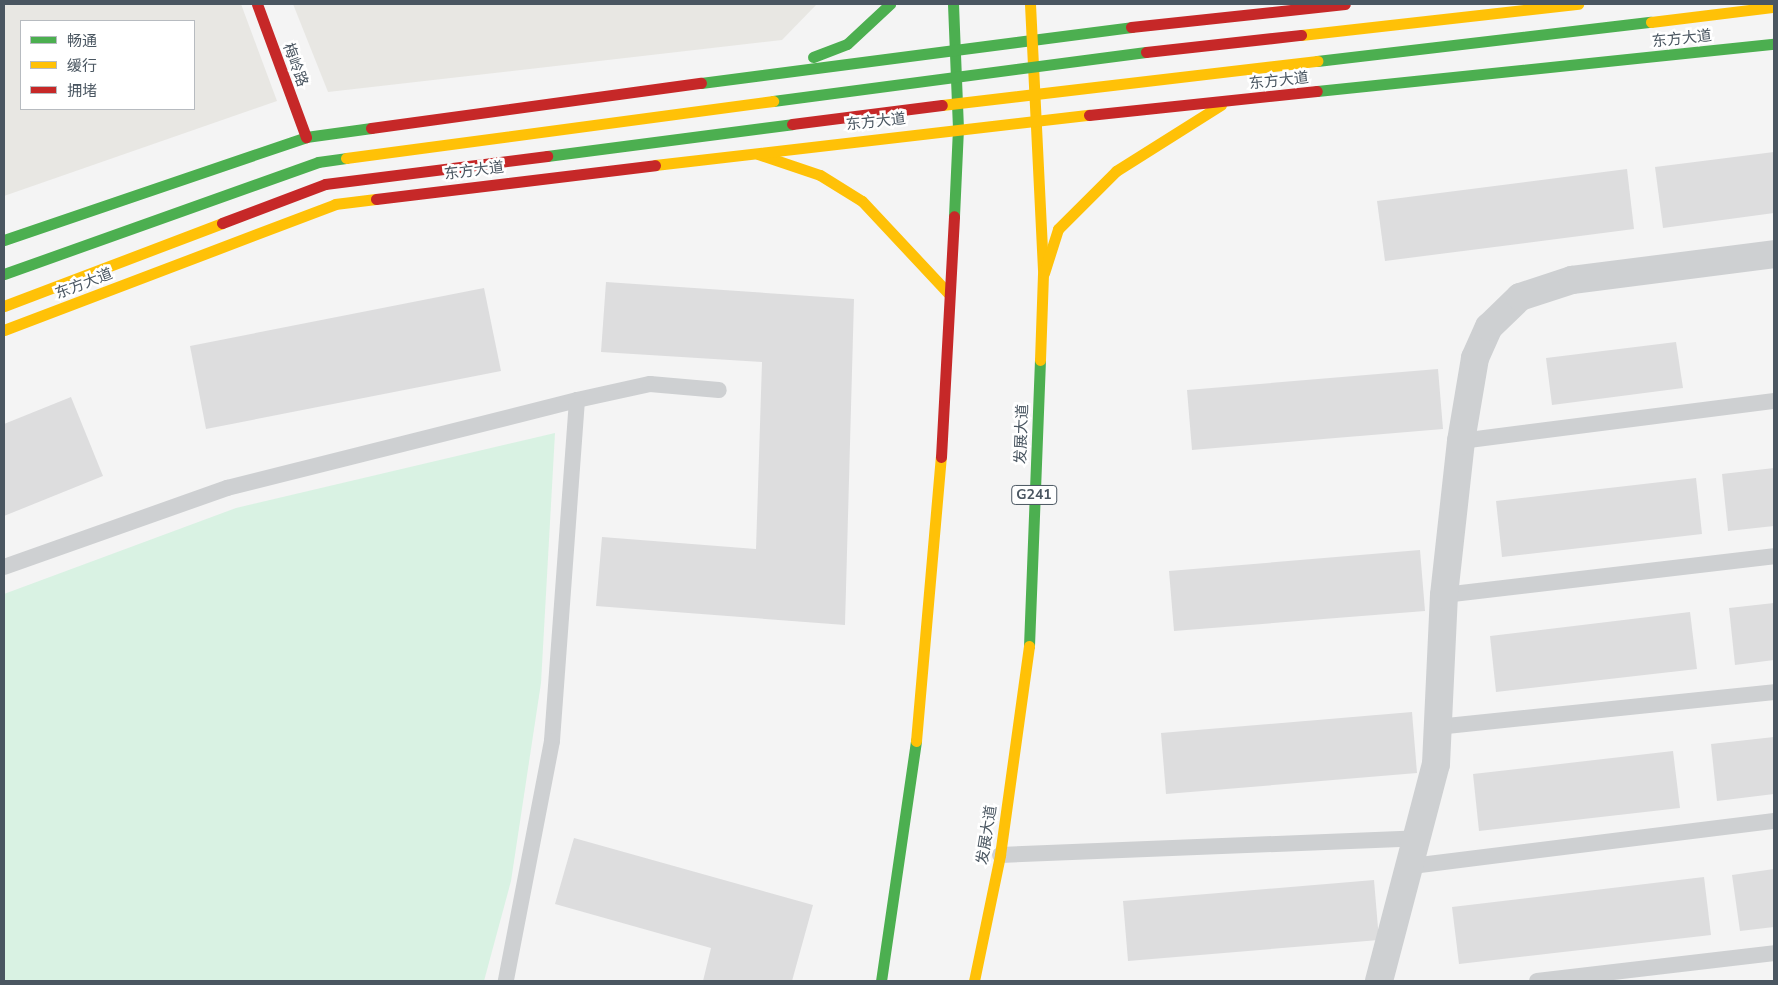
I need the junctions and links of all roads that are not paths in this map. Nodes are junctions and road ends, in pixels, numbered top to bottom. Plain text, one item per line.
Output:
1 (257, 4) edge
2 (890, 4) edge
3 (952, 4) edge
4 (1030, 4) edge
5 (1345, 4) edge
6 (1578, 4) edge
7 (1180, 8) dead end
8 (1774, 8) edge
9 (1207, 19) junction
10 (1031, 38) junction
11 (1774, 44) edge
12 (953, 50) junction
13 (765, 74) junction
14 (1226, 102) junction
15 (1037, 120) junction
16 (958, 128) junction
17 (306, 137) junction
18 (750, 151) junction
19 (4, 240) edge
20 (1774, 254) edge
21 (4, 274) edge
22 (1043, 274) junction
23 (948, 293) junction
24 (4, 306) edge
25 (4, 330) edge
26 (719, 390) dead end
27 (577, 400) junction
28 (1774, 401) edge
29 (1461, 441) junction
30 (1774, 556) edge
31 (4, 566) edge
32 (1444, 596) junction
33 (1774, 692) edge
34 (1437, 727) junction
35 (1774, 821) edge
36 (1419, 838) junction
37 (1000, 855) junction
38 (1412, 866) junction
39 (1774, 953) edge
40 (506, 981) edge
41 (881, 981) edge
42 (974, 981) edge
43 (1379, 981) edge
44 (1537, 981) edge

1 - 17 main road, 梅岭路
2 - 13 main road
3 - 12 main road
4 - 10 main road, 发展大道 / G241
5 - 9 main road
6 - 21 main road, bridge
7 - 9 main road
8 - 24 main road, bridge
9 - 10 main road
10 - 12 main road
10 - 15 main road, 发展大道 / G241
11 - 14 main road, 东方大道
12 - 13 main road
12 - 16 main road
13 - 17 main road
14 - 15 main road, 东方大道
14 - 22 main road
15 - 16 main road, 东方大道
15 - 22 main road, 发展大道 / G241
16 - 18 main road, 东方大道
16 - 23 main road
17 - 19 main road
18 - 23 main road
18 - 25 main road, 东方大道
20 - 29 street
22 - 37 main road, 发展大道 / G241
23 - 41 main road
26 - 27 lane
27 - 31 lane
27 - 40 lane
28 - 29 lane
29 - 32 street
30 - 32 lane
32 - 34 street
33 - 34 lane
34 - 36 street
35 - 38 lane
36 - 37 lane
36 - 38 street
37 - 42 main road, 发展大道 / G241
38 - 43 street
39 - 44 lane

